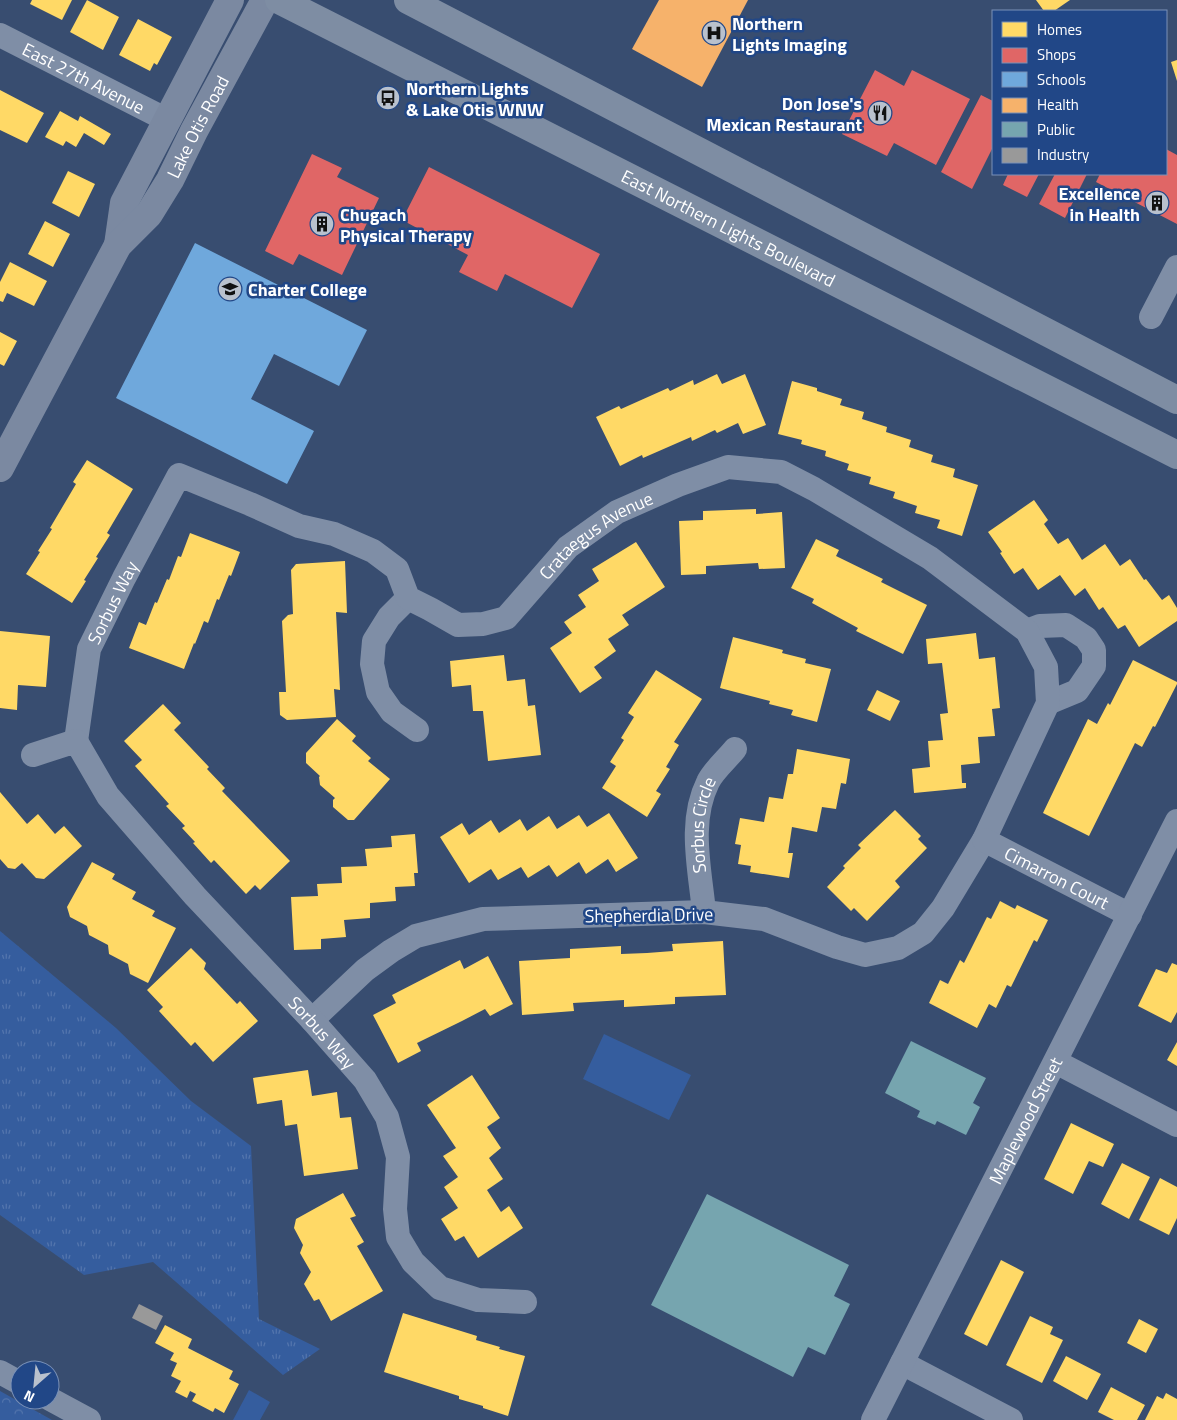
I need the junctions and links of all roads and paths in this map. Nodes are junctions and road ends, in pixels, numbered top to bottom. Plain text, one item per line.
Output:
1 (230, 0) edge
2 (265, 0) edge
3 (280, 0) edge
4 (408, 0) edge
5 (0, 36) edge
6 (167, 120) junction
7 (118, 245) junction
8 (1177, 268) edge
9 (1151, 317) dead end
10 (1177, 400) edge
11 (1177, 456) edge
12 (0, 468) edge
13 (408, 598) junction
14 (1027, 632) junction
15 (1048, 703) junction
16 (417, 730) dead end
17 (76, 741) junction
18 (735, 749) dead end
19 (32, 755) dead end
20 (1177, 821) edge
21 (984, 840) junction
22 (704, 912) junction
23 (1130, 915) junction
24 (312, 1020) junction
25 (1056, 1062) junction
26 (1177, 1125) edge
27 (525, 1302) dead end
28 (902, 1363) junction
29 (60, 1405) edge
30 (88, 1420) edge
31 (873, 1420) edge
32 (1011, 1420) edge

1 - 6 main road, Lake Otis Road
2 - 7 main road, Lake Otis Road
3 - 11 main road, East Northern Lights Boulevard
4 - 10 main road
5 - 6 street, East 27th Avenue
6 - 7 main road, Lake Otis Road
7 - 12 main road, Lake Otis Road
8 - 9 street
13 - 14 street, Crataegus Avenue
13 - 16 street
13 - 17 street, Sorbus Way
14 - 15 street
14 - 15 street
15 - 21 street, Shepherdia Drive
17 - 19 street
17 - 24 street, Sorbus Way
18 - 22 street, Sorbus Circle
20 - 23 street, Maplewood Street
21 - 22 street, Shepherdia Drive
21 - 23 street, Cimarron Court
22 - 24 street, Shepherdia Drive
23 - 25 street, Maplewood Street
24 - 27 street, Sorbus Way
25 - 26 street
25 - 28 street, Maplewood Street
28 - 31 street, Maplewood Street
28 - 32 street
29 - 30 street

